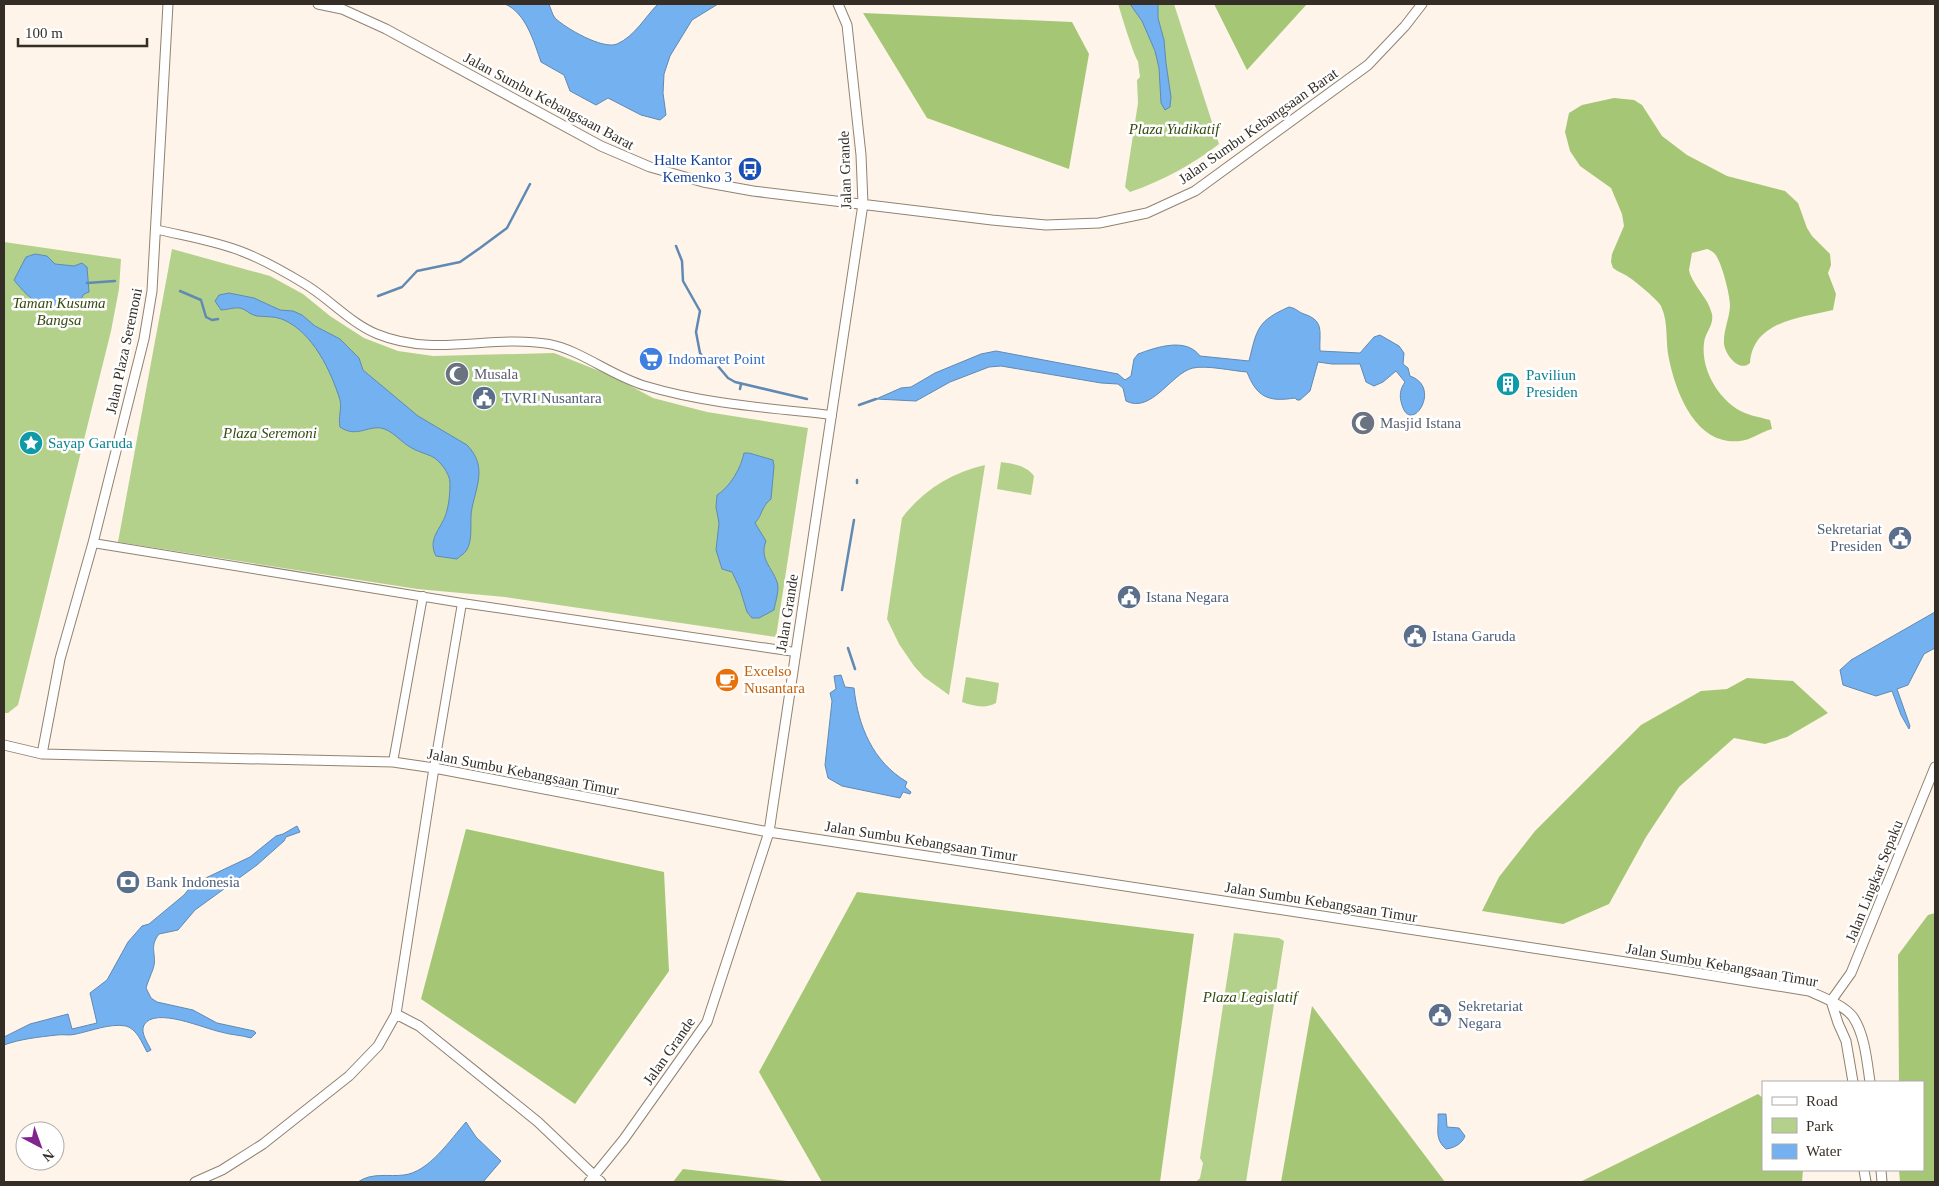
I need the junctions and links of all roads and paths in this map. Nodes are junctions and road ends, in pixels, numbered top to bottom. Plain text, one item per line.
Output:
1 (168, 4) edge
2 (318, 4) edge
3 (838, 4) edge
4 (1422, 4) edge
5 (863, 204) junction
6 (155, 229) junction
7 (832, 415) junction
8 (93, 543) junction
9 (423, 596) junction
10 (462, 603) junction
11 (795, 652) junction
12 (4, 745) edge
13 (42, 754) junction
14 (393, 762) junction
15 (1935, 767) edge
16 (434, 768) junction
17 (770, 832) junction
18 (1831, 1001) junction
19 (396, 1014) junction
20 (1854, 1081) edge
21 (1870, 1081) edge
22 (591, 1179) edge
23 (195, 1182) edge
24 (601, 1182) edge

1 - 6 street, Jalan Plaza Seremoni
2 - 5 street, Jalan Sumbu Kebangsaan Barat
3 - 5 street, Jalan Grande
4 - 5 street, Jalan Sumbu Kebangsaan Barat
5 - 7 street, Jalan Grande
6 - 7 street
6 - 8 street, Jalan Plaza Seremoni
7 - 11 street, Jalan Grande
8 - 9 street
8 - 13 street, Jalan Plaza Seremoni
9 - 10 street
9 - 14 street
10 - 11 street
10 - 16 street
11 - 17 street, Jalan Grande
12 - 13 street, Jalan Sumbu Kebangsaan Timur
13 - 14 street, Jalan Sumbu Kebangsaan Timur
14 - 16 street, Jalan Sumbu Kebangsaan Timur
15 - 18 street, Jalan Lingkar Sepaku
16 - 17 street, Jalan Sumbu Kebangsaan Timur
16 - 19 street
17 - 18 street, Jalan Sumbu Kebangsaan Timur
17 - 22 street, Jalan Grande
18 - 20 street
18 - 21 street
19 - 22 street
19 - 23 street
22 - 24 street

